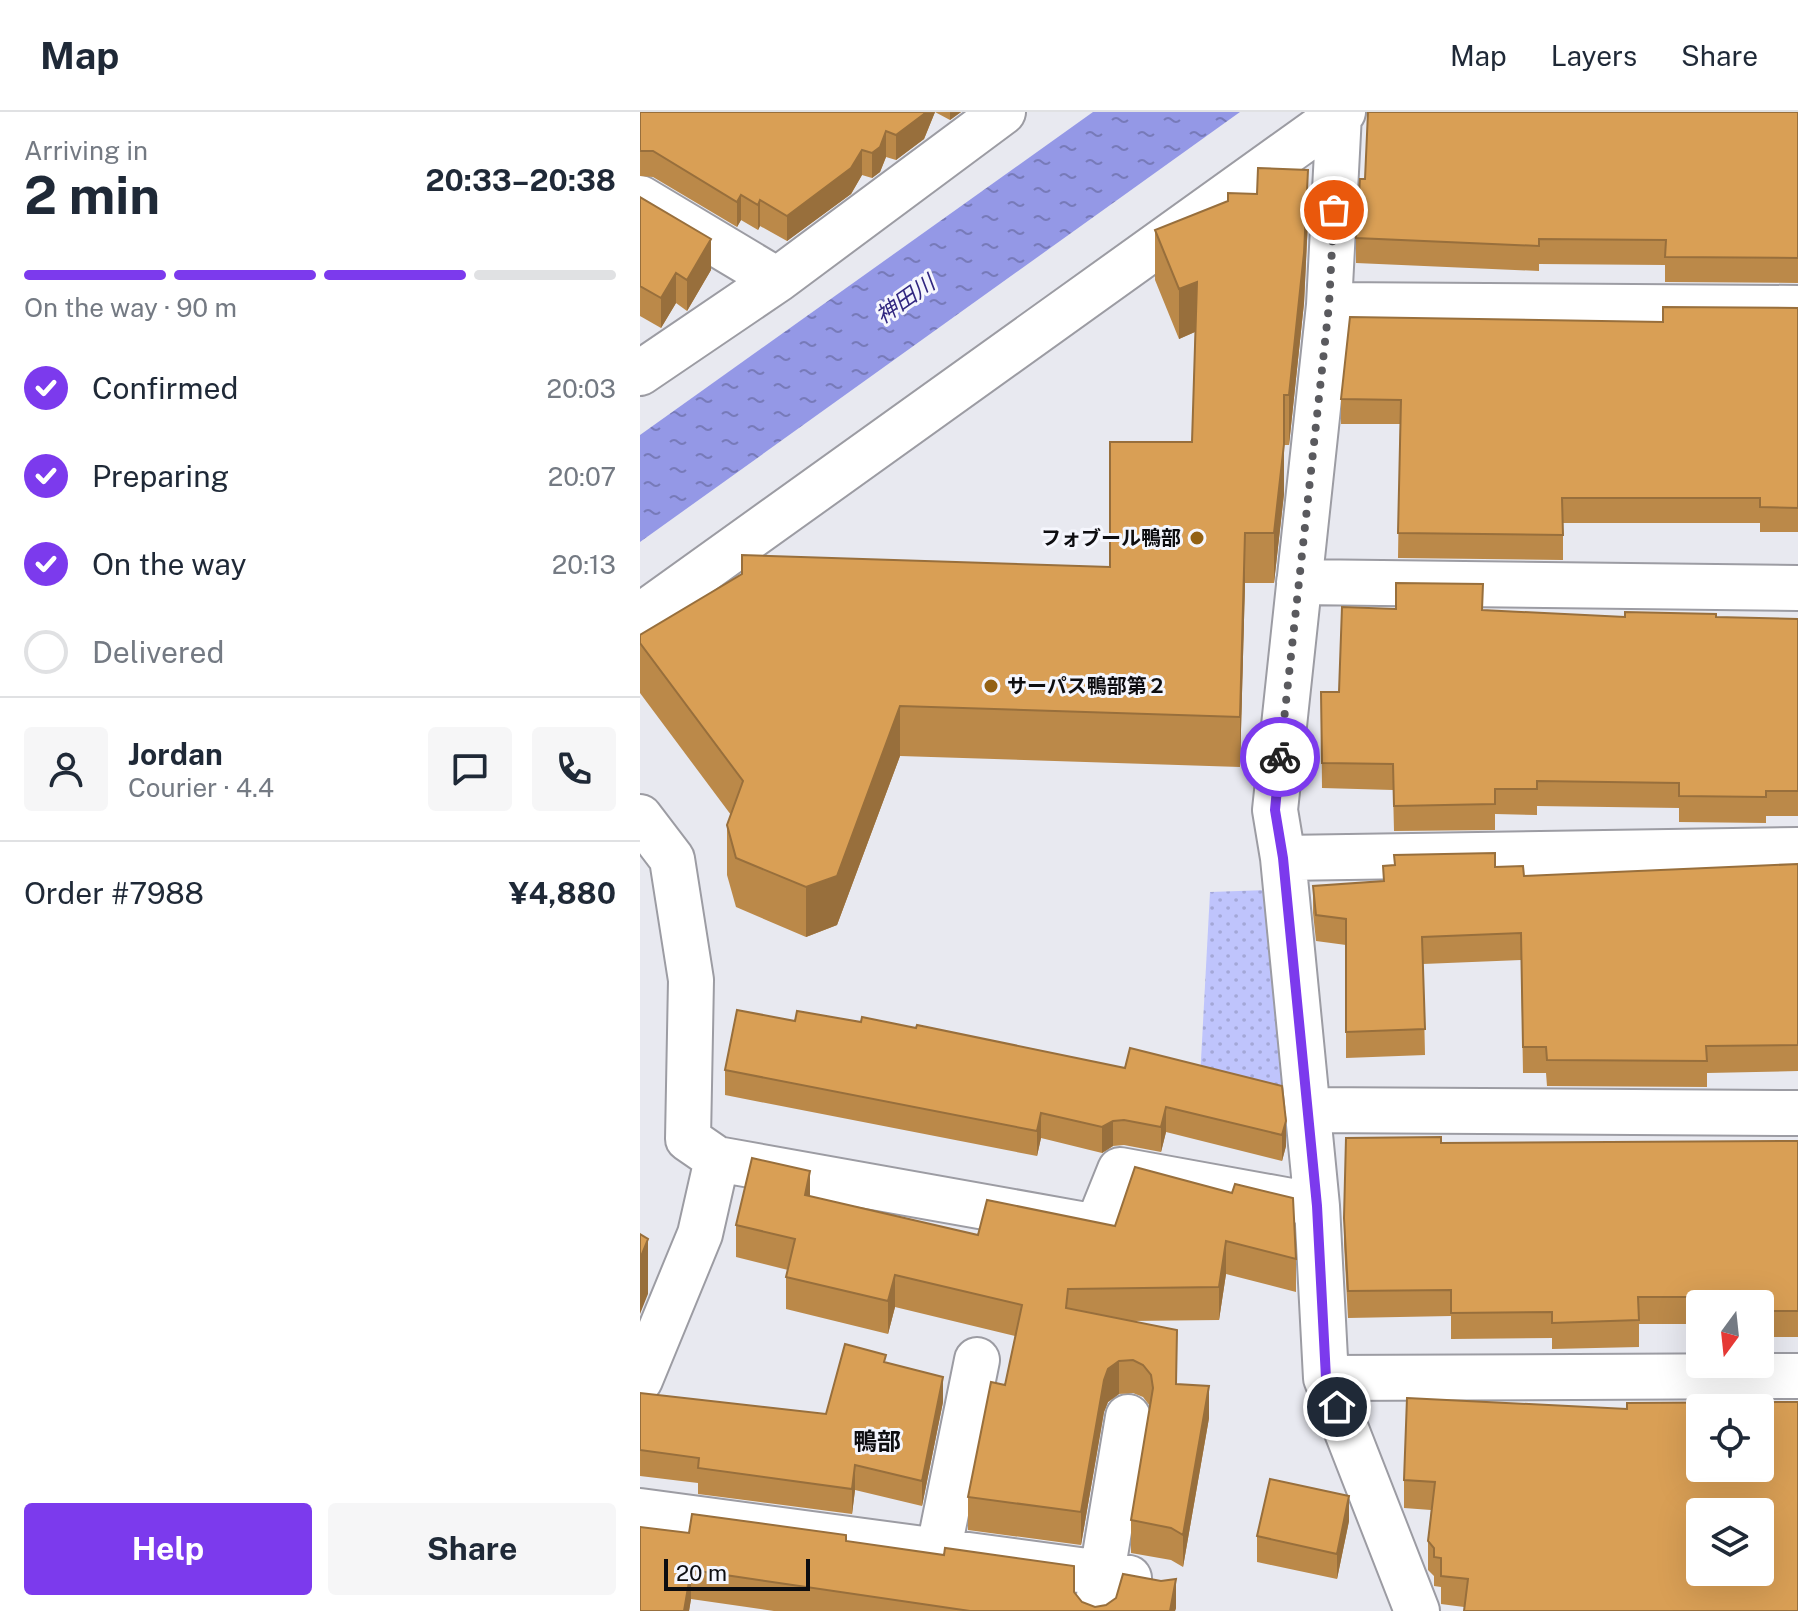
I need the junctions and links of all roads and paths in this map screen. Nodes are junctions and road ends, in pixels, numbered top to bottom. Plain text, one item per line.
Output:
1 (1003, 112) edge
2 (1341, 113) edge
3 (640, 198) edge
4 (777, 280) junction
5 (1329, 305) junction
6 (1798, 308) edge
7 (640, 373) edge
8 (1299, 582) junction
9 (1798, 588) edge
10 (640, 616) edge
11 (640, 817) edge
12 (1798, 850) edge
13 (1283, 858) junction
14 (1307, 1110) junction
15 (1798, 1113) edge
16 (717, 1159) junction
17 (1317, 1206) junction
18 (977, 1360) dead end
19 (1798, 1376) edge
20 (1326, 1378) junction
21 (640, 1380) edge
22 (1128, 1417) dead end
23 (640, 1511) edge
24 (939, 1548) junction
25 (1166, 1585) edge
26 (1100, 1592) edge
27 (1417, 1611) edge

1 - 4 street
2 - 5 street
2 - 10 street
3 - 4 street
4 - 7 street
5 - 6 street
5 - 8 street
8 - 9 street
8 - 13 street
11 - 16 street
12 - 13 street
13 - 14 street
14 - 15 street
14 - 17 street
16 - 17 street
16 - 21 street
17 - 20 street
18 - 24 street
19 - 20 street
20 - 27 street
22 - 26 street
23 - 24 street
24 - 26 street
25 - 26 street

